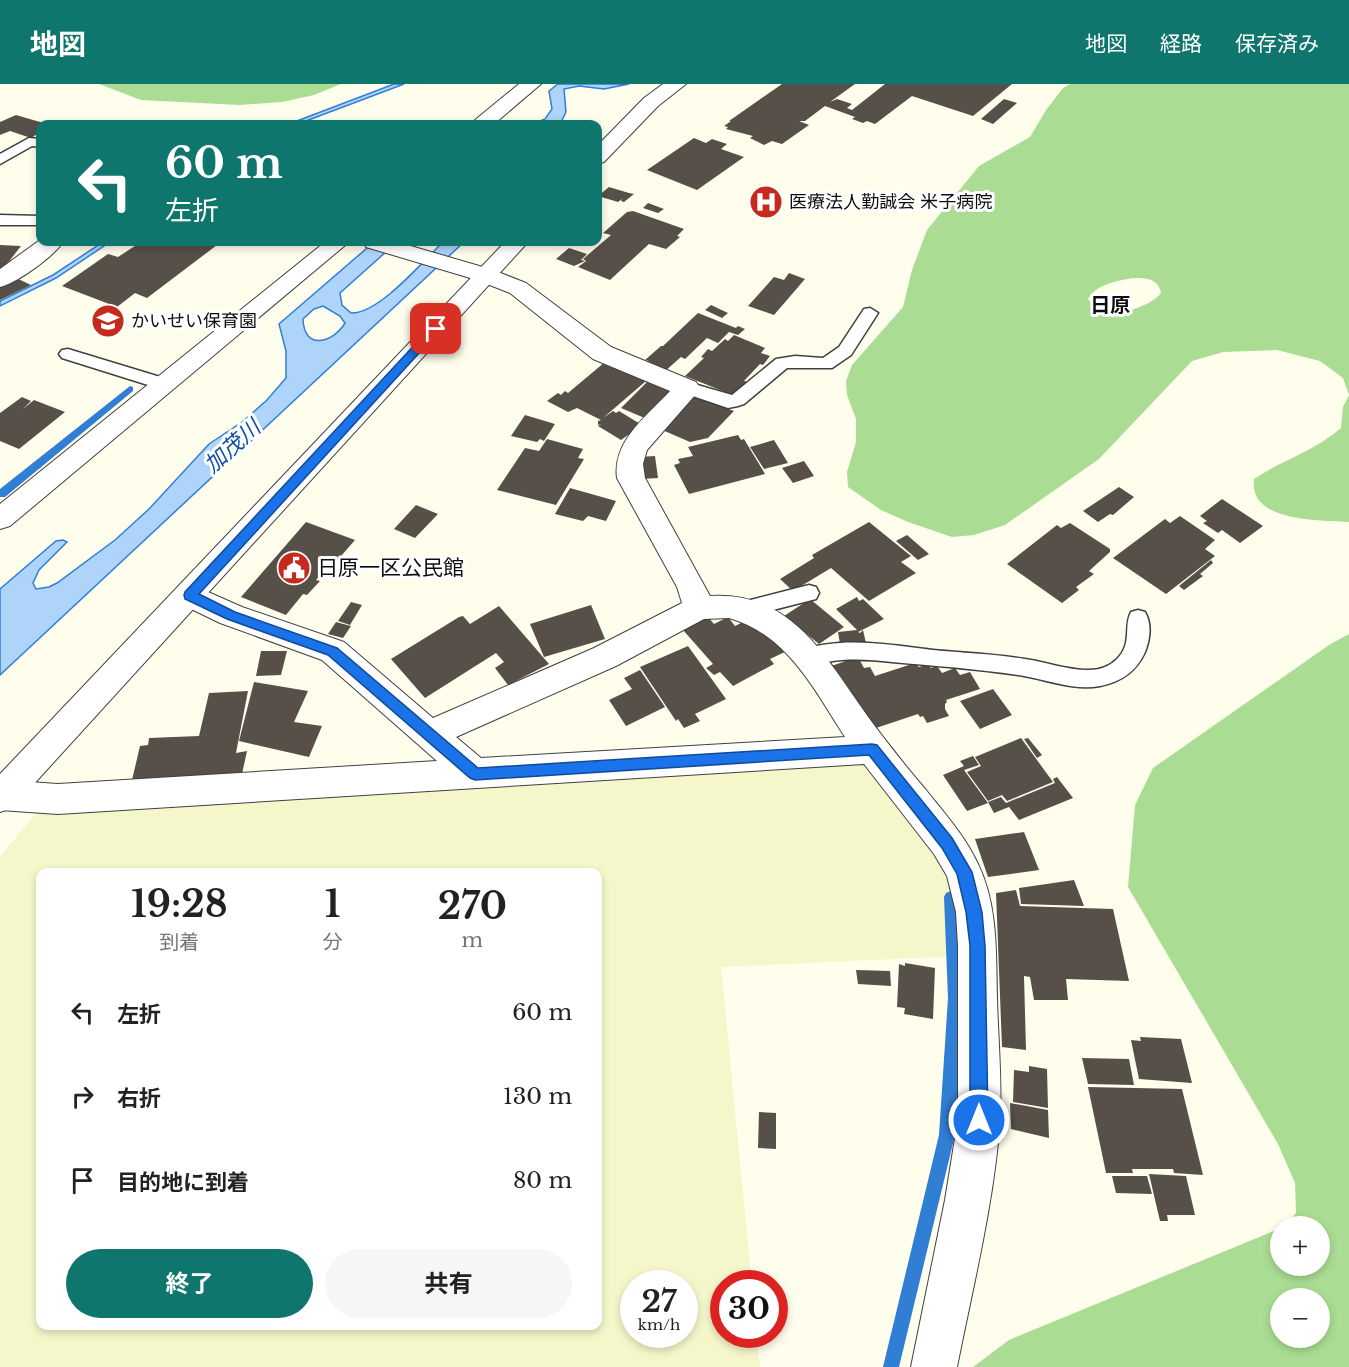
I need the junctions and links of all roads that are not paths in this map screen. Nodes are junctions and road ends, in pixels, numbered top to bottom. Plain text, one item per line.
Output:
1 (531, 84) edge
2 (676, 84) edge
3 (487, 120) edge
4 (36, 143) edge
5 (602, 153) edge
6 (0, 160) edge
7 (0, 220) edge
8 (36, 221) edge
9 (47, 246) edge
10 (333, 246) edge
11 (388, 246) edge
12 (511, 246) edge
13 (474, 271) junction
14 (0, 280) edge
15 (870, 312) dead end
16 (68, 354) dead end
17 (164, 384) junction
18 (687, 388) junction
19 (0, 519) edge
20 (808, 592) dead end
21 (190, 595) junction
22 (699, 608) junction
23 (742, 610) junction
24 (1138, 618) dead end
25 (809, 656) junction
26 (429, 734) junction
27 (872, 749) junction
28 (475, 774) junction
29 (1, 796) edge
30 (933, 1367) edge

1 - 3 street
2 - 5 street
4 - 6 lane
7 - 8 lane
9 - 14 street
10 - 17 street
11 - 13 street
12 - 13 street
13 - 18 street
13 - 21 street
15 - 18 lane
16 - 17 lane
17 - 19 street
18 - 22 street
20 - 23 lane
21 - 26 street
21 - 29 street
22 - 23 street
22 - 26 street
23 - 25 street
24 - 25 lane
25 - 27 street
26 - 28 street
27 - 28 street
27 - 30 street
28 - 29 street

